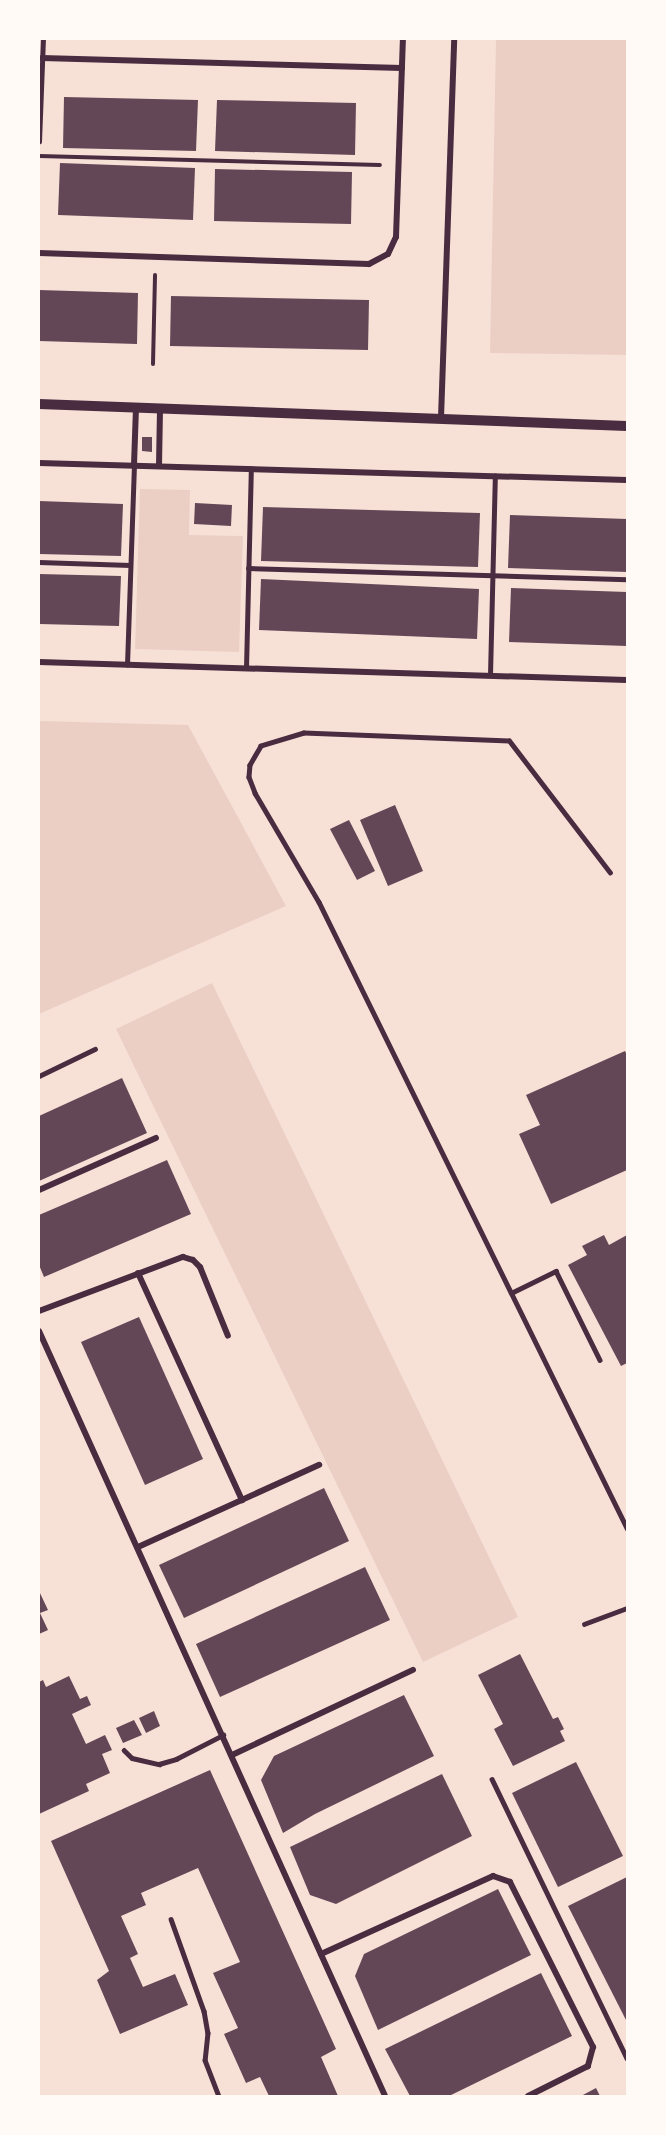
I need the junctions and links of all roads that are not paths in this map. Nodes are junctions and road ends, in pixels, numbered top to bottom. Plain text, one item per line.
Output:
1 (43, 39) edge
2 (403, 39) edge
3 (454, 39) edge
4 (42, 58) junction
5 (402, 68) junction
6 (39, 142) edge
7 (39, 253) edge
8 (39, 404) edge
9 (136, 408) junction
10 (160, 408) junction
11 (441, 418) junction
12 (627, 426) edge
13 (39, 463) edge
14 (134, 465) junction
15 (159, 466) junction
16 (251, 469) junction
17 (495, 476) junction
18 (627, 480) edge
19 (39, 562) edge
20 (130, 565) junction
21 (248, 568) junction
22 (493, 575) junction
23 (627, 579) edge
24 (39, 662) edge
25 (127, 665) junction
26 (246, 668) junction
27 (490, 675) junction
28 (627, 680) edge
29 (610, 873) dead end
30 (95, 1049) dead end
31 (39, 1076) edge
32 (156, 1138) dead end
33 (39, 1190) edge
34 (138, 1273) junction
35 (511, 1293) junction
36 (39, 1311) edge
37 (39, 1331) edge
38 (228, 1336) dead end
39 (600, 1360) dead end
40 (319, 1465) dead end
41 (242, 1500) junction
42 (627, 1528) edge
43 (138, 1547) junction
44 (627, 1608) edge
45 (584, 1624) dead end
46 (413, 1670) dead end
47 (223, 1736) junction
48 (124, 1750) dead end
49 (232, 1755) junction
50 (492, 1779) dead end
51 (171, 1919) dead end
52 (321, 1954) junction
53 (627, 2058) edge
54 (219, 2096) edge
55 (384, 2096) edge
56 (528, 2096) edge

1 - 4 lane
2 - 5 street
3 - 11 street
4 - 5 street
4 - 6 lane
5 - 7 street
8 - 9 street
9 - 10 street
9 - 14 street
10 - 11 street
10 - 15 street
11 - 12 street
13 - 14 street
14 - 15 street
14 - 20 lane
15 - 16 street
16 - 17 street
16 - 21 lane
17 - 18 street
17 - 22 lane
19 - 20 lane
20 - 25 lane
21 - 22 lane
21 - 26 lane
22 - 23 lane
22 - 27 lane
24 - 25 street
25 - 26 street
26 - 27 street
27 - 28 street
29 - 35 lane
30 - 31 lane
32 - 33 street
34 - 36 street
34 - 38 street
34 - 41 street
35 - 39 lane
35 - 42 lane
37 - 43 street
40 - 41 street
41 - 43 street
43 - 47 street
44 - 45 lane
46 - 49 street
47 - 48 lane
47 - 49 street
49 - 52 street
50 - 53 lane
51 - 54 lane
52 - 55 street
52 - 56 street

